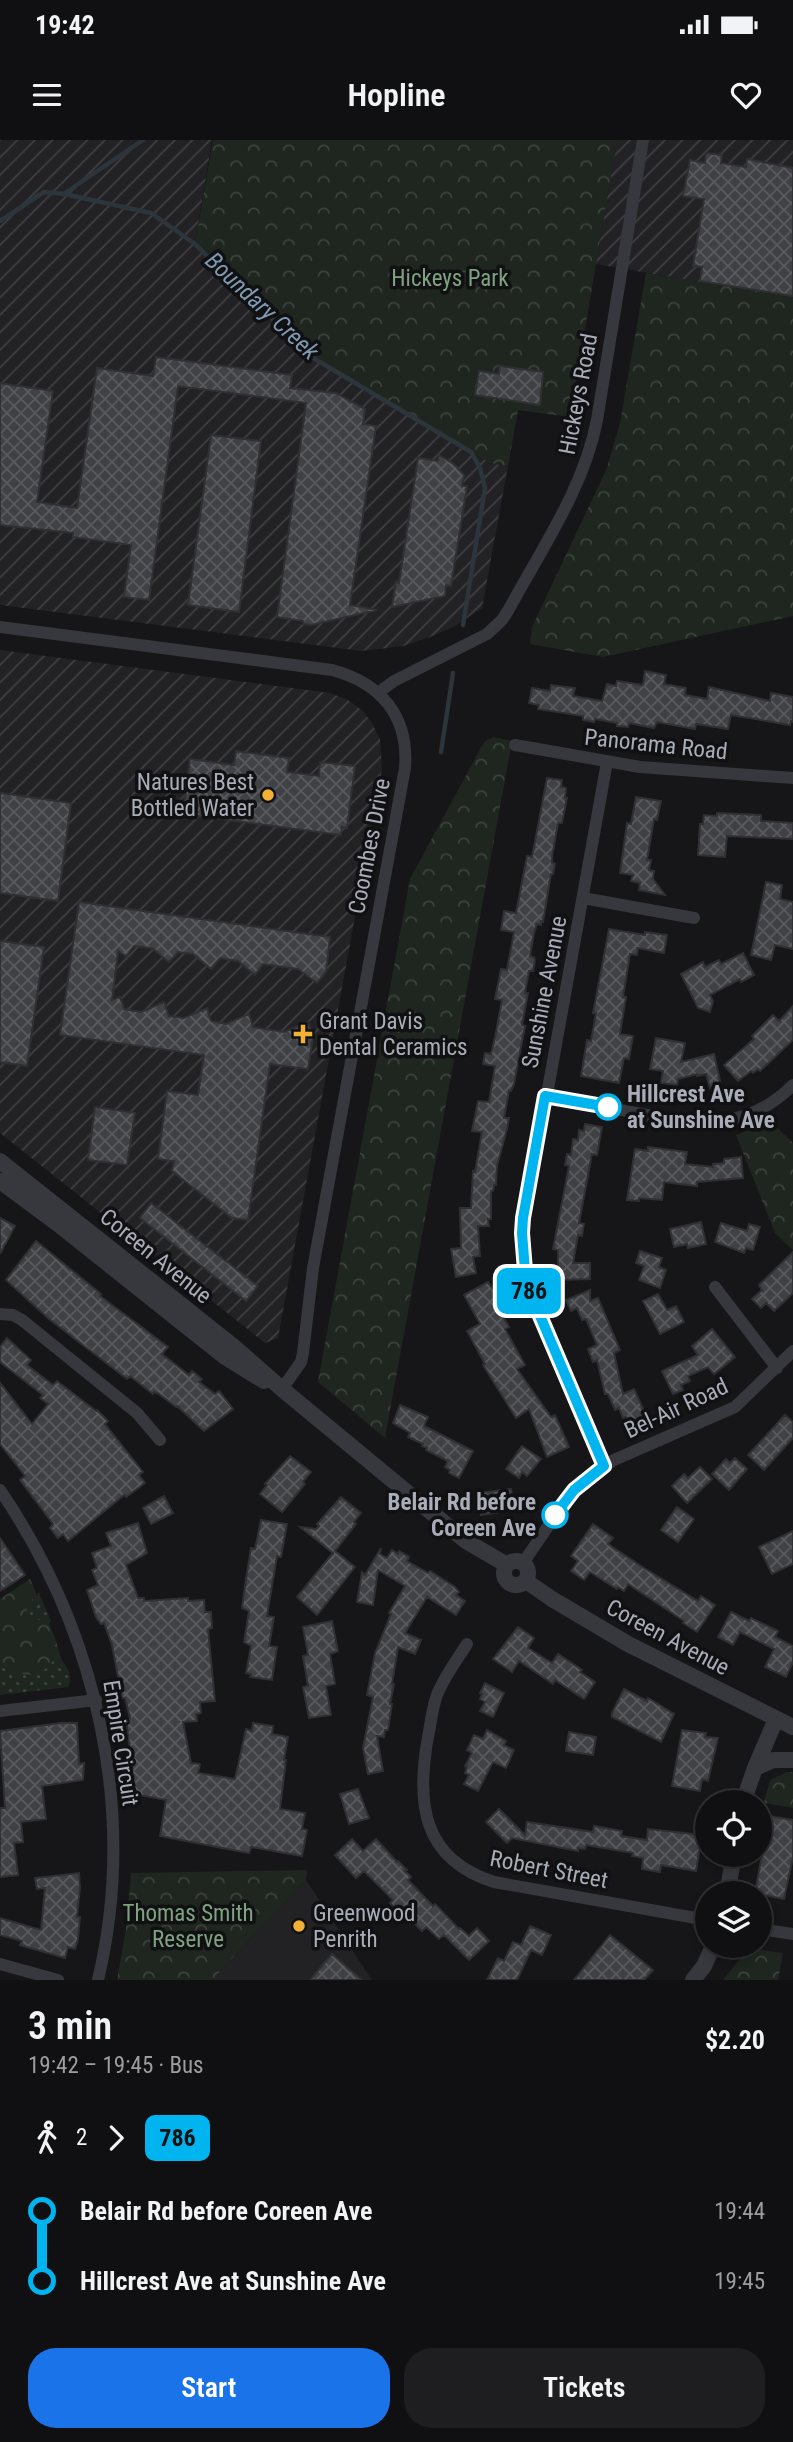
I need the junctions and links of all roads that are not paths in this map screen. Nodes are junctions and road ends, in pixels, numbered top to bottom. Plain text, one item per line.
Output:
1 (643, 140) edge
2 (0, 627) edge
3 (379, 692) junction
4 (515, 745) dead end
5 (607, 762) junction
6 (793, 778) edge
7 (583, 898) junction
8 (694, 918) dead end
9 (793, 1085) edge
10 (545, 1096) junction
11 (0, 1161) edge
12 (0, 1181) edge
13 (715, 1287) dead end
14 (0, 1314) edge
15 (793, 1351) edge
16 (777, 1368) junction
17 (282, 1389) junction
18 (160, 1440) dead end
19 (604, 1466) junction
20 (0, 1490) edge
21 (515, 1564) junction
22 (467, 1644) dead end
23 (96, 1700) junction
24 (0, 1712) edge
25 (776, 1719) junction
26 (793, 1727) edge
27 (793, 1760) edge
28 (754, 1768) junction
29 (747, 1790) edge
30 (695, 1918) edge
31 (772, 1930) edge
32 (793, 1934) edge
33 (708, 1958) edge
34 (0, 1964) edge
35 (58, 1980) edge
36 (98, 1980) edge
37 (693, 1980) edge

1 - 3 street, Hickeys Road
2 - 3 street
3 - 17 street, Coombes Drive
4 - 5 street, Panorama Road
5 - 6 street, Panorama Road
5 - 7 street, Sunshine Avenue
7 - 8 street
7 - 10 street, Sunshine Avenue
9 - 10 street
10 - 19 street, Sunshine Avenue
11 - 17 street, Coreen Avenue
12 - 17 street, Coreen Avenue
13 - 16 street
14 - 18 street
15 - 16 street, Bel-Air Road
16 - 19 street, Bel-Air Road
17 - 21 street, Coreen Avenue
19 - 21 street, Bel-Air Road
20 - 23 street, Empire Circuit
21 - 25 street, Coreen Avenue
22 - 30 street, Robert Street
23 - 24 street
23 - 36 street, Empire Circuit
25 - 26 street, Coreen Avenue
25 - 28 street
27 - 28 street
28 - 29 street
31 - 32 street
33 - 37 street
34 - 35 street

